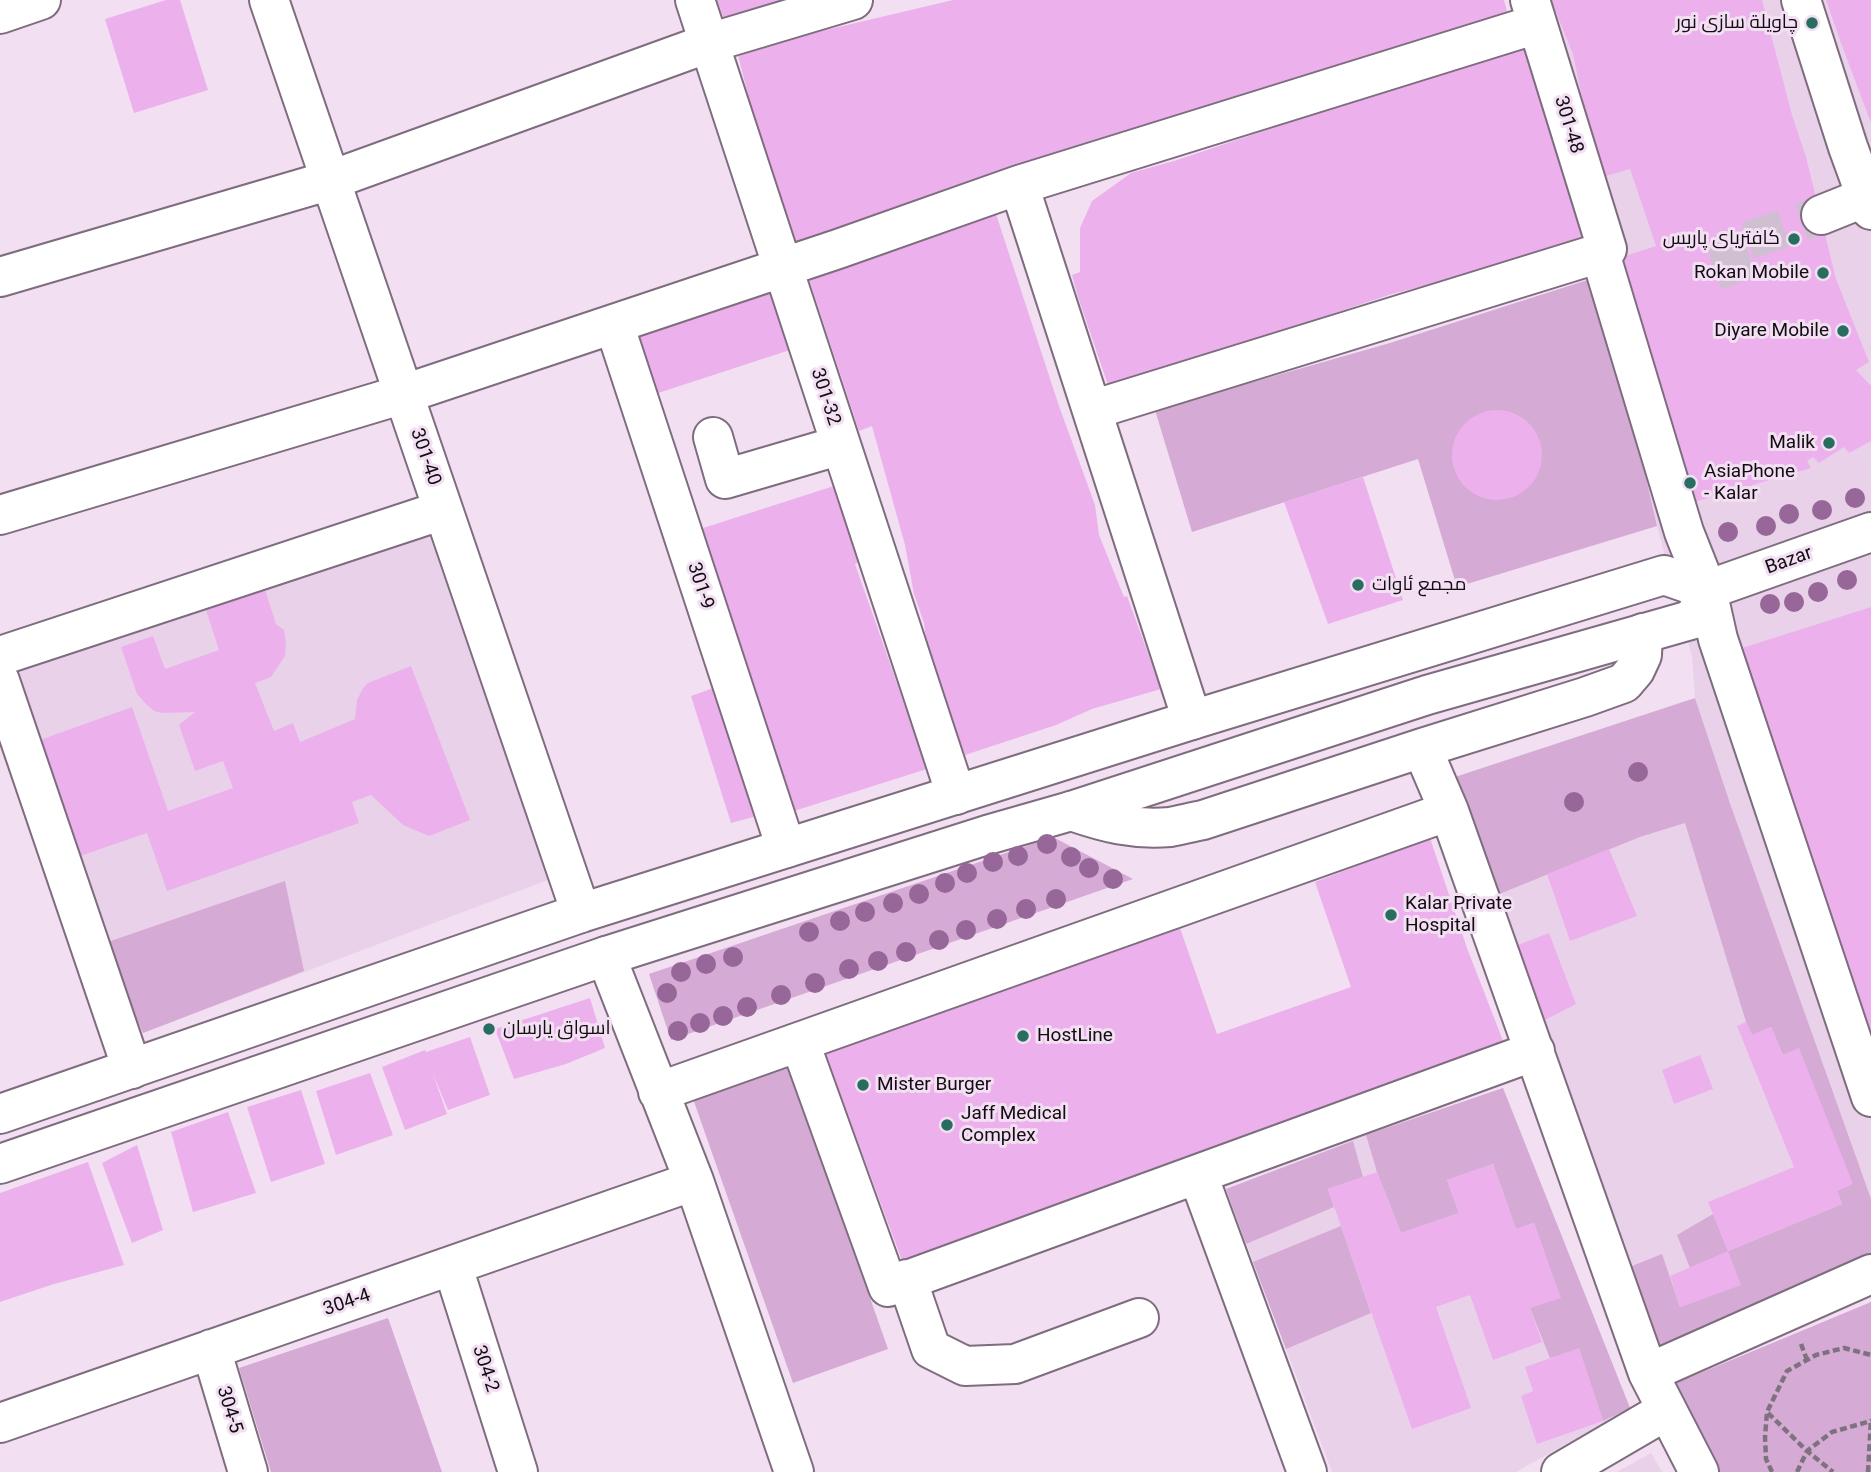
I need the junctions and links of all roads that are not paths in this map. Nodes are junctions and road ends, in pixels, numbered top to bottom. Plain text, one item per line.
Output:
1 (41, 0) edge
2 (269, 0) edge
3 (695, 0) edge
4 (853, 0) edge
5 (1801, 0) edge
6 (1534, 12) edge
7 (0, 13) edge
8 (709, 43) junction
9 (1860, 144) edge
10 (331, 180) junction
11 (1019, 185) junction
12 (1869, 203) edge
13 (1821, 215) tunnel mouth
14 (1603, 251) junction
15 (783, 267) junction
16 (0, 278) edge
17 (614, 324) junction
18 (404, 394) junction
19 (1092, 410) junction
20 (713, 437) dead end
21 (841, 445) junction
22 (443, 510) junction
23 (0, 516) edge
24 (1871, 532) edge
25 (1707, 590) junction
26 (1643, 633) junction
27 (0, 656) edge
28 (0, 681) edge
29 (1192, 720) junction
30 (1422, 748) junction
31 (967, 791) junction
32 (1071, 811) junction
33 (1449, 811) junction
34 (987, 835) junction
35 (786, 848) junction
36 (581, 913) junction
37 (606, 956) junction
38 (800, 1042) junction
39 (1535, 1051) junction
40 (132, 1069) junction
41 (658, 1091) junction
42 (1871, 1097) edge
43 (0, 1114) edge
44 (0, 1164) edge
45 (1198, 1175) junction
46 (694, 1181) junction
47 (453, 1267) junction
48 (1871, 1274) edge
49 (907, 1279) junction
50 (1139, 1318) dead end
51 (211, 1349) junction
52 (1648, 1373) junction
53 (1667, 1410) junction
54 (0, 1423) edge
55 (247, 1472) edge
56 (518, 1472) edge
57 (793, 1472) edge
58 (1307, 1472) edge
59 (1560, 1472) edge
60 (1699, 1472) edge

1 - 7 street
2 - 10 street, 301-40
3 - 8 street, 301-32
4 - 8 street
5 - 9 street
6 - 11 street
6 - 14 street, 301-48
8 - 10 street
8 - 15 street, 301-32
9 - 12 street
10 - 16 street
10 - 18 street, 301-40
11 - 15 street
11 - 19 street
12 - 13 street
14 - 19 street
14 - 25 street, 301-48
15 - 17 street
15 - 21 street, 301-32
17 - 18 street
17 - 35 street, 301-9
18 - 22 street, 301-40
18 - 23 street
19 - 29 street
20 - 21 street
21 - 31 street, 301-32
22 - 27 street
22 - 36 street, 301-40
24 - 25 street, Bazar
25 - 26 street
25 - 29 street
25 - 42 street, 301-48
26 - 30 street
26 - 32 street
28 - 40 street
29 - 31 street
30 - 32 street
30 - 33 street
31 - 34 street, 301-32
31 - 35 street
32 - 34 street
33 - 38 street
33 - 39 street
34 - 37 street
35 - 36 street
36 - 40 street
37 - 41 street
37 - 44 street
38 - 41 street
38 - 49 street
39 - 45 street
39 - 52 street
40 - 43 street
41 - 46 street
45 - 49 street
45 - 58 street
46 - 47 street, 304-4
46 - 57 street
47 - 51 street, 304-4
47 - 56 street, 304-2
48 - 52 street
49 - 50 street
51 - 54 street, 304-4
51 - 55 street, 304-5
52 - 53 street
53 - 59 street
53 - 60 street

